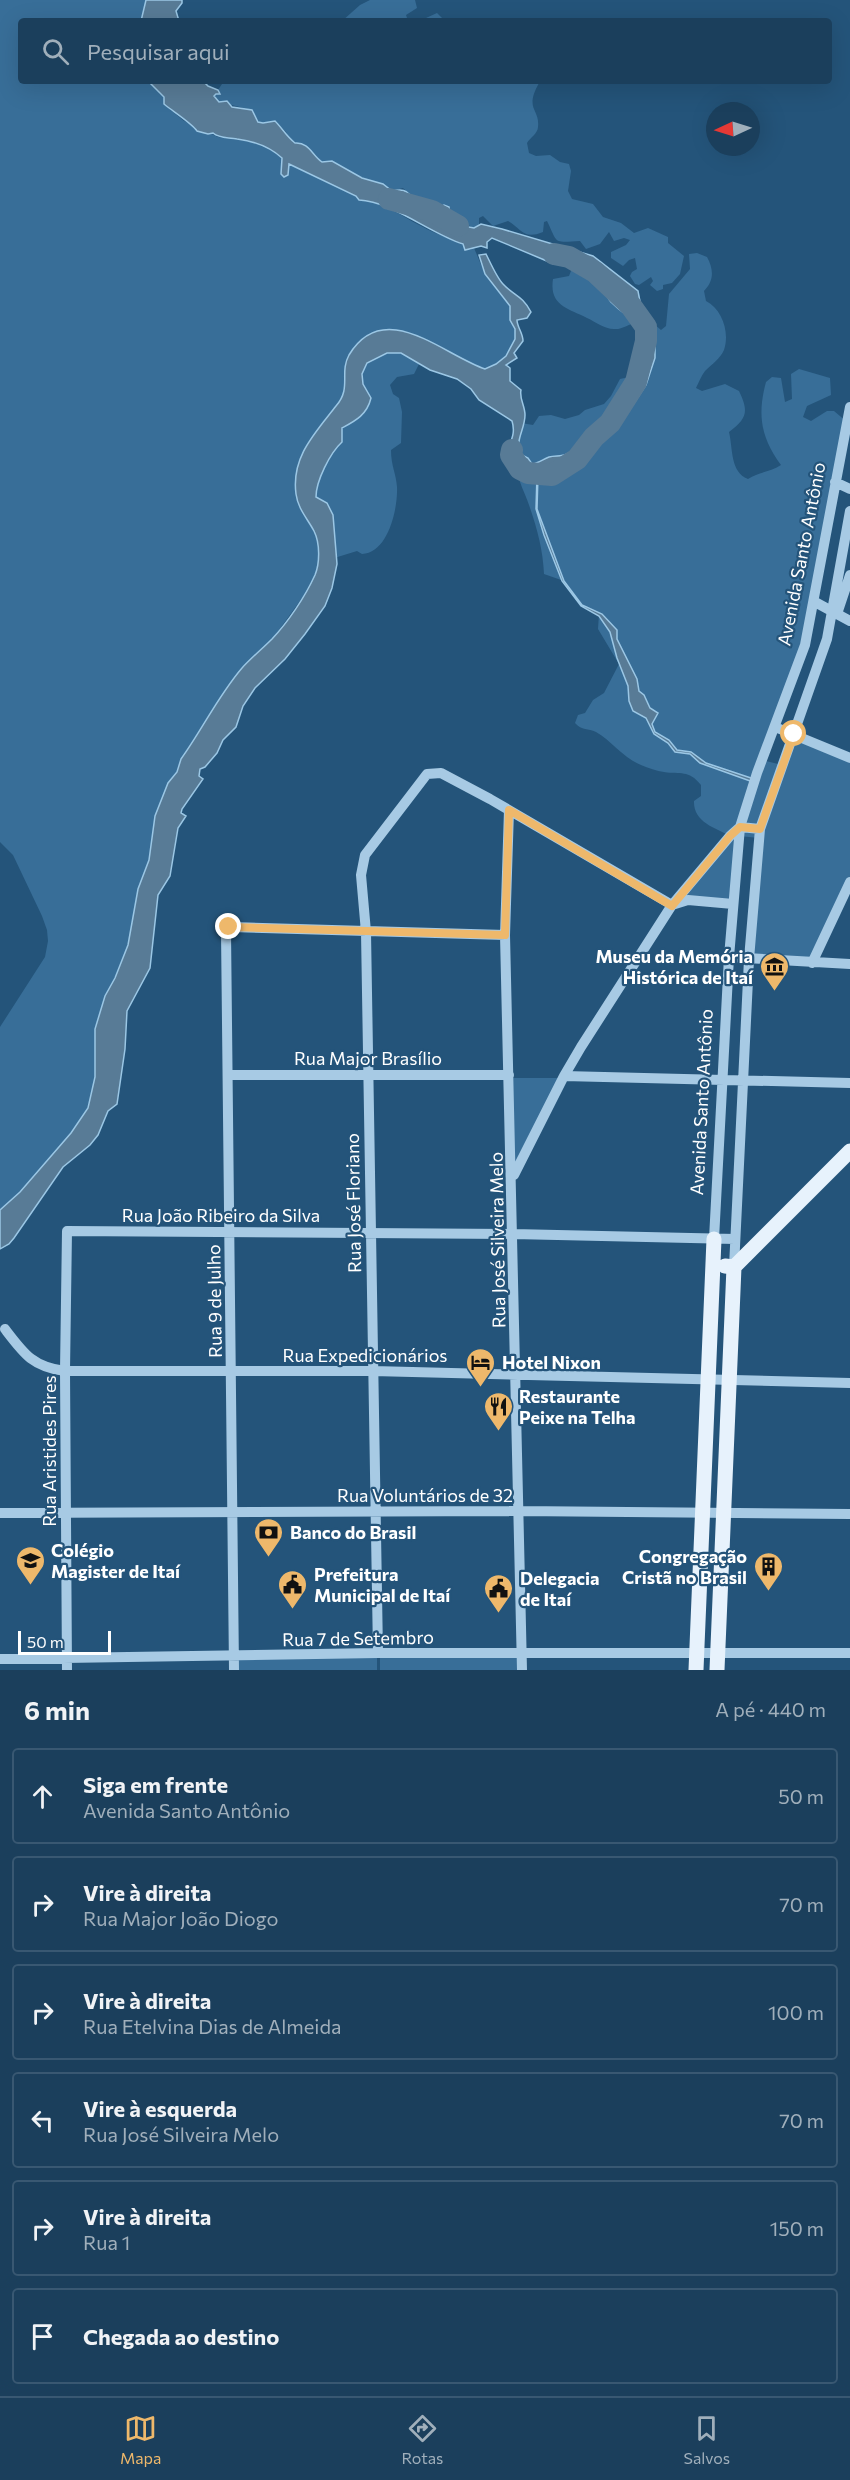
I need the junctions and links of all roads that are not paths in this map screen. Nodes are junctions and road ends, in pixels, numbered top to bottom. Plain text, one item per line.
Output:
1 (850, 407) edge
2 (835, 482) junction
3 (850, 489) edge
4 (850, 512) edge
5 (850, 575) edge
6 (814, 602) junction
7 (835, 613) junction
8 (850, 621) edge
9 (775, 727) junction
10 (794, 734) junction
11 (850, 758) edge
12 (509, 810) junction
13 (740, 827) junction
14 (760, 829) junction
15 (850, 882) edge
16 (733, 904) junction
17 (672, 906) junction
18 (366, 932) junction
19 (505, 935) junction
20 (729, 957) junction
21 (749, 959) junction
22 (812, 963) junction
23 (850, 964) edge
24 (368, 1074) junction
25 (228, 1075) junction
26 (509, 1075) junction
27 (564, 1076) junction
28 (721, 1079) junction
29 (743, 1080) junction
30 (850, 1083) edge
31 (850, 1150) edge
32 (512, 1178) junction
33 (67, 1231) joint
34 (229, 1232) junction
35 (370, 1233) junction
36 (513, 1234) junction
37 (714, 1239) junction
38 (735, 1239) junction
39 (712, 1266) junction
40 (734, 1267) junction
41 (5, 1329) dead end
42 (65, 1371) junction
43 (231, 1371) junction
44 (373, 1371) junction
45 (517, 1373) junction
46 (708, 1378) junction
47 (728, 1379) junction
48 (850, 1383) edge
49 (519, 1511) junction
50 (232, 1512) junction
51 (375, 1512) junction
52 (703, 1512) junction
53 (723, 1512) junction
54 (0, 1513) edge
55 (66, 1514) junction
56 (850, 1514) edge
57 (378, 1653) junction
58 (521, 1653) junction
59 (850, 1653) edge
60 (234, 1657) junction
61 (0, 1659) edge
62 (696, 1662) edge
63 (717, 1662) edge
64 (67, 1664) edge
65 (234, 1670) edge
66 (522, 1670) edge

1 - 2 street, Avenida Santo Antônio
2 - 3 street
2 - 6 street, Avenida Santo Antônio
4 - 7 street
5 - 7 street
6 - 7 street
6 - 9 street, Avenida Santo Antônio
7 - 8 street
7 - 10 street
9 - 10 street
9 - 13 street, Avenida Santo Antônio
10 - 11 street
10 - 14 street
12 - 17 street
12 - 18 street, Rua José Floriano
12 - 19 street, Rua José Silveira Melo
13 - 14 street
13 - 16 street, Avenida Santo Antônio
13 - 17 street
14 - 21 street
15 - 22 street
16 - 17 street
16 - 20 street, Avenida Santo Antônio
17 - 27 street
18 - 19 street
18 - 24 street, Rua José Floriano
18 - 25 street, Rua 9 de Julho
19 - 26 street, Rua José Silveira Melo
20 - 21 street
20 - 28 street, Avenida Santo Antônio
21 - 22 street
21 - 29 street
22 - 23 street
24 - 25 street, Rua Major Brasílio
24 - 26 street, Rua Major Brasílio
24 - 35 street, Rua José Floriano
25 - 34 street, Rua 9 de Julho
26 - 32 street, Rua José Silveira Melo
27 - 28 street
27 - 32 street
28 - 29 street
28 - 37 street, Avenida Santo Antônio
29 - 30 street
29 - 38 street
31 - 40 main road
32 - 36 street, Rua José Silveira Melo
33 - 34 street, Rua João Ribeiro da Silva
33 - 42 street, Rua Aristides Pires
34 - 35 street, Rua João Ribeiro da Silva
34 - 43 street, Rua 9 de Julho
35 - 36 street, Rua João Ribeiro da Silva
35 - 44 street, Rua José Floriano
36 - 37 street, Rua João Ribeiro da Silva
36 - 45 street, Rua José Silveira Melo
37 - 38 street, Rua João Ribeiro da Silva
37 - 39 main road, Avenida Santo Antônio
38 - 40 street
39 - 40 main road
39 - 46 main road, Avenida Santo Antônio
40 - 47 main road
41 - 42 street, Rua Expedicionários
42 - 43 street, Rua Expedicionários
42 - 55 street, Rua Aristides Pires
43 - 44 street, Rua Expedicionários
43 - 50 street, Rua 9 de Julho
44 - 45 street, Rua Expedicionários
44 - 51 street, Rua José Floriano
45 - 46 street, Rua Expedicionários
45 - 49 street, Rua José Silveira Melo
46 - 47 street, Rua Expedicionários
46 - 52 main road, Avenida Santo Antônio
47 - 48 street, Rua Expedicionários
47 - 53 main road
49 - 51 street, Rua Voluntários de 32
49 - 52 street, Rua Voluntários de 32
49 - 58 street, Rua José Silveira Melo
50 - 51 street, Rua Voluntários de 32
50 - 55 street, Rua Voluntários de 32
50 - 60 street, Rua 9 de Julho
51 - 57 street, Rua José Floriano
52 - 53 street, Rua Voluntários de 32
52 - 62 main road, Avenida Santo Antônio
53 - 56 street, Rua Voluntários de 32
53 - 63 main road
54 - 55 street, Rua Voluntários de 32
55 - 64 street, Rua Aristides Pires
57 - 58 street, Rua 7 de Setembro
57 - 60 street, Rua 7 de Setembro
58 - 62 street, Rua 7 de Setembro
58 - 66 street, Rua José Silveira Melo
59 - 63 street, Rua 7 de Setembro
60 - 64 street, Rua 7 de Setembro
60 - 65 street, Rua 9 de Julho
61 - 64 street, Rua 7 de Setembro
62 - 63 street, Rua 7 de Setembro

